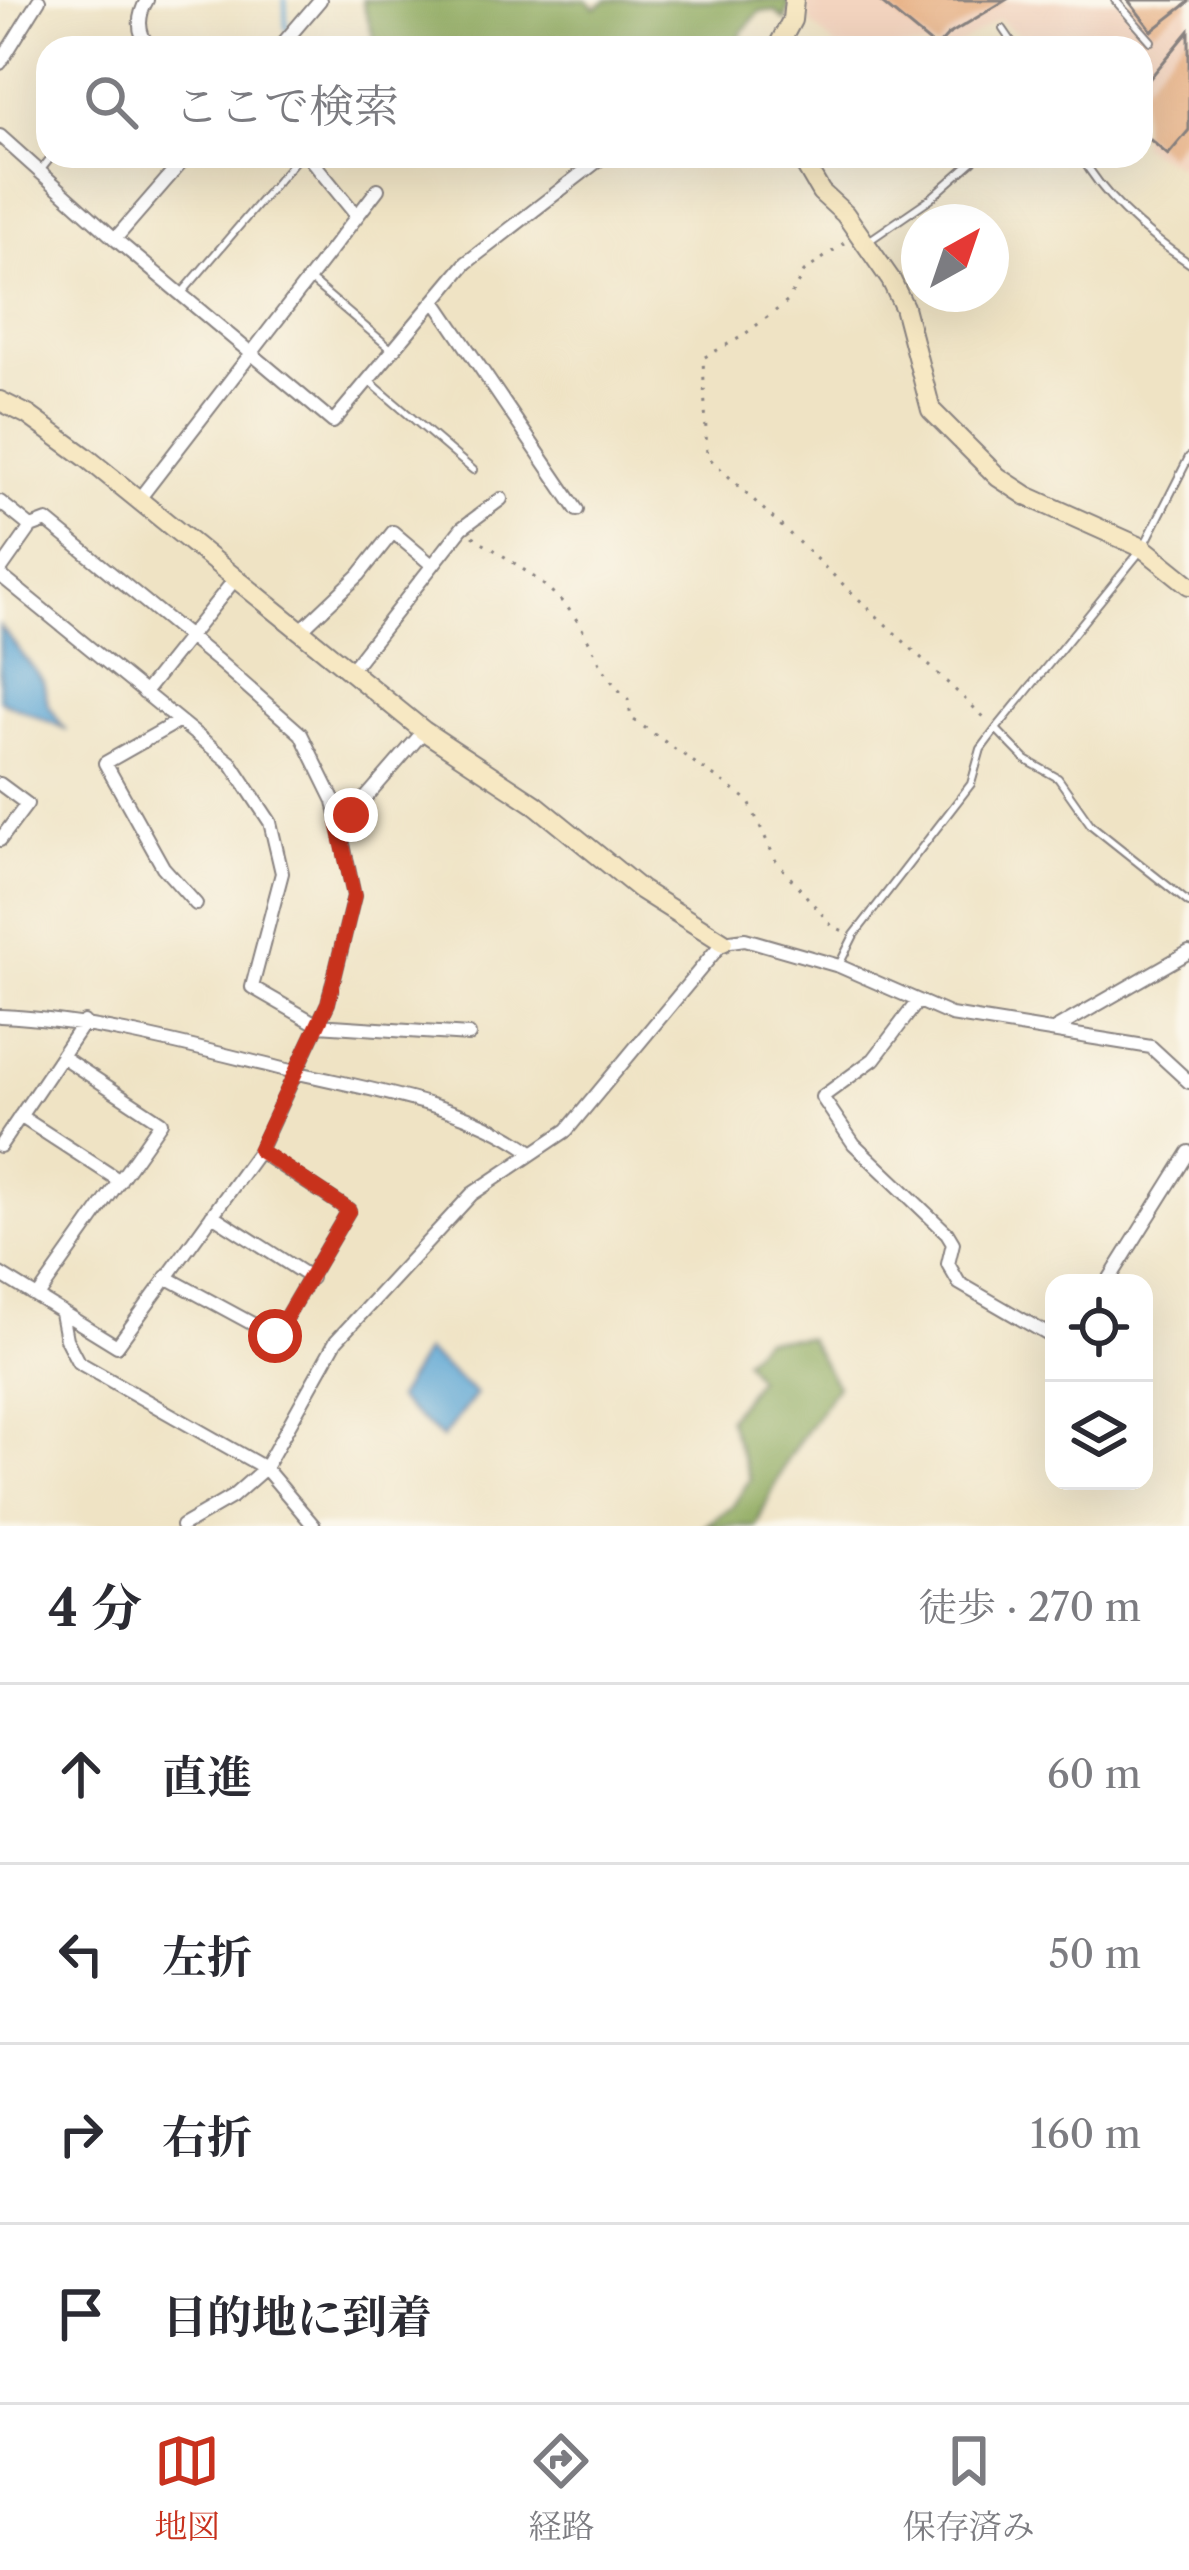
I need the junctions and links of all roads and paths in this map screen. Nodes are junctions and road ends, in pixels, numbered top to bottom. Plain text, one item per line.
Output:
1 (40, 0) edge
2 (147, 0) edge
3 (320, 0) edge
4 (794, 0) edge
5 (1115, 0) edge
6 (1003, 29) dead end
7 (142, 36) edge
8 (289, 36) edge
9 (783, 36) edge
10 (1008, 36) edge
11 (1147, 36) edge
12 (0, 63) edge
13 (0, 136) edge
14 (36, 168) edge
15 (37, 168) edge
16 (42, 168) edge
17 (177, 168) edge
18 (288, 168) edge
19 (318, 168) edge
20 (589, 168) edge
21 (807, 168) edge
22 (966, 168) edge
23 (1088, 168) edge
24 (40, 171) junction
25 (378, 188) dead end
26 (357, 216) junction
27 (863, 237) junction
28 (115, 239) junction
29 (1189, 263) edge
30 (309, 279) junction
31 (181, 294) junction
32 (435, 301) junction
33 (393, 350) junction
34 (252, 353) junction
35 (368, 380) junction
36 (0, 401) edge
37 (1189, 457) edge
38 (473, 470) dead end
39 (139, 499) junction
40 (501, 500) dead end
41 (0, 502) edge
42 (577, 510) dead end
43 (31, 527) junction
44 (462, 528) junction
45 (1143, 548) junction
46 (432, 565) junction
47 (0, 573) edge
48 (235, 579) junction
49 (1189, 585) edge
50 (299, 632) junction
51 (189, 637) junction
52 (348, 673) junction
53 (144, 693) junction
54 (179, 721) junction
55 (996, 729) junction
56 (424, 731) junction
57 (0, 784) edge
58 (338, 824) junction
59 (0, 840) edge
60 (1189, 903) edge
61 (196, 904) dead end
62 (854, 935) junction
63 (723, 942) junction
64 (1189, 952) edge
65 (839, 965) junction
66 (918, 1000) junction
67 (0, 1016) edge
68 (84, 1022) junction
69 (318, 1024) junction
70 (1054, 1029) junction
71 (469, 1035) dead end
72 (61, 1056) junction
73 (297, 1072) junction
74 (1189, 1082) edge
75 (20, 1116) junction
76 (0, 1146) edge
77 (259, 1150) junction
78 (1189, 1152) edge
79 (533, 1153) junction
80 (119, 1181) junction
81 (212, 1215) junction
82 (0, 1274) edge
83 (1113, 1274) edge
84 (166, 1277) junction
85 (311, 1278) junction
86 (39, 1295) junction
87 (61, 1313) junction
88 (1045, 1333) edge
89 (265, 1468) junction
90 (182, 1526) edge
91 (314, 1526) edge

1 - 12 street
2 - 7 street
3 - 8 street
4 - 9 street
5 - 11 lane
6 - 10 lane
13 - 14 street
15 - 24 street
16 - 24 lane
17 - 28 street
18 - 31 lane
19 - 26 street
20 - 32 street
21 - 27 street
22 - 27 lane
23 - 29 lane
24 - 28 street
25 - 26 street
26 - 30 street
27 - 45 street
27 - 55 path
28 - 31 street
30 - 33 lane
30 - 34 street
31 - 34 street
32 - 33 street
32 - 42 street
33 - 35 street
34 - 35 street
34 - 39 street
35 - 38 lane
36 - 39 street
37 - 45 lane
39 - 48 street
40 - 44 street
41 - 43 street
43 - 47 street
43 - 51 street
44 - 46 street
44 - 62 path
45 - 49 street
45 - 55 lane
46 - 50 street
46 - 52 street
47 - 53 street
48 - 50 street
48 - 51 street
50 - 52 street
51 - 53 street
51 - 58 street
52 - 56 street
53 - 54 street
54 - 61 street
54 - 69 street
55 - 60 lane
55 - 62 lane
56 - 58 street
56 - 63 street
57 - 59 street
58 - 69 street
62 - 65 lane
63 - 65 street
63 - 79 street
64 - 70 street
65 - 66 street
66 - 70 street
66 - 88 street
67 - 68 street
68 - 72 street
68 - 73 street
69 - 71 street
69 - 73 street
70 - 74 street
72 - 75 street
72 - 80 street
73 - 77 street
73 - 79 street
75 - 76 street
75 - 80 street
77 - 81 street
77 - 85 street
78 - 83 street
79 - 89 street
80 - 86 street
81 - 84 street
81 - 85 street
82 - 86 street
84 - 85 street
84 - 87 street
86 - 87 street
87 - 89 street
89 - 90 street
89 - 91 street

